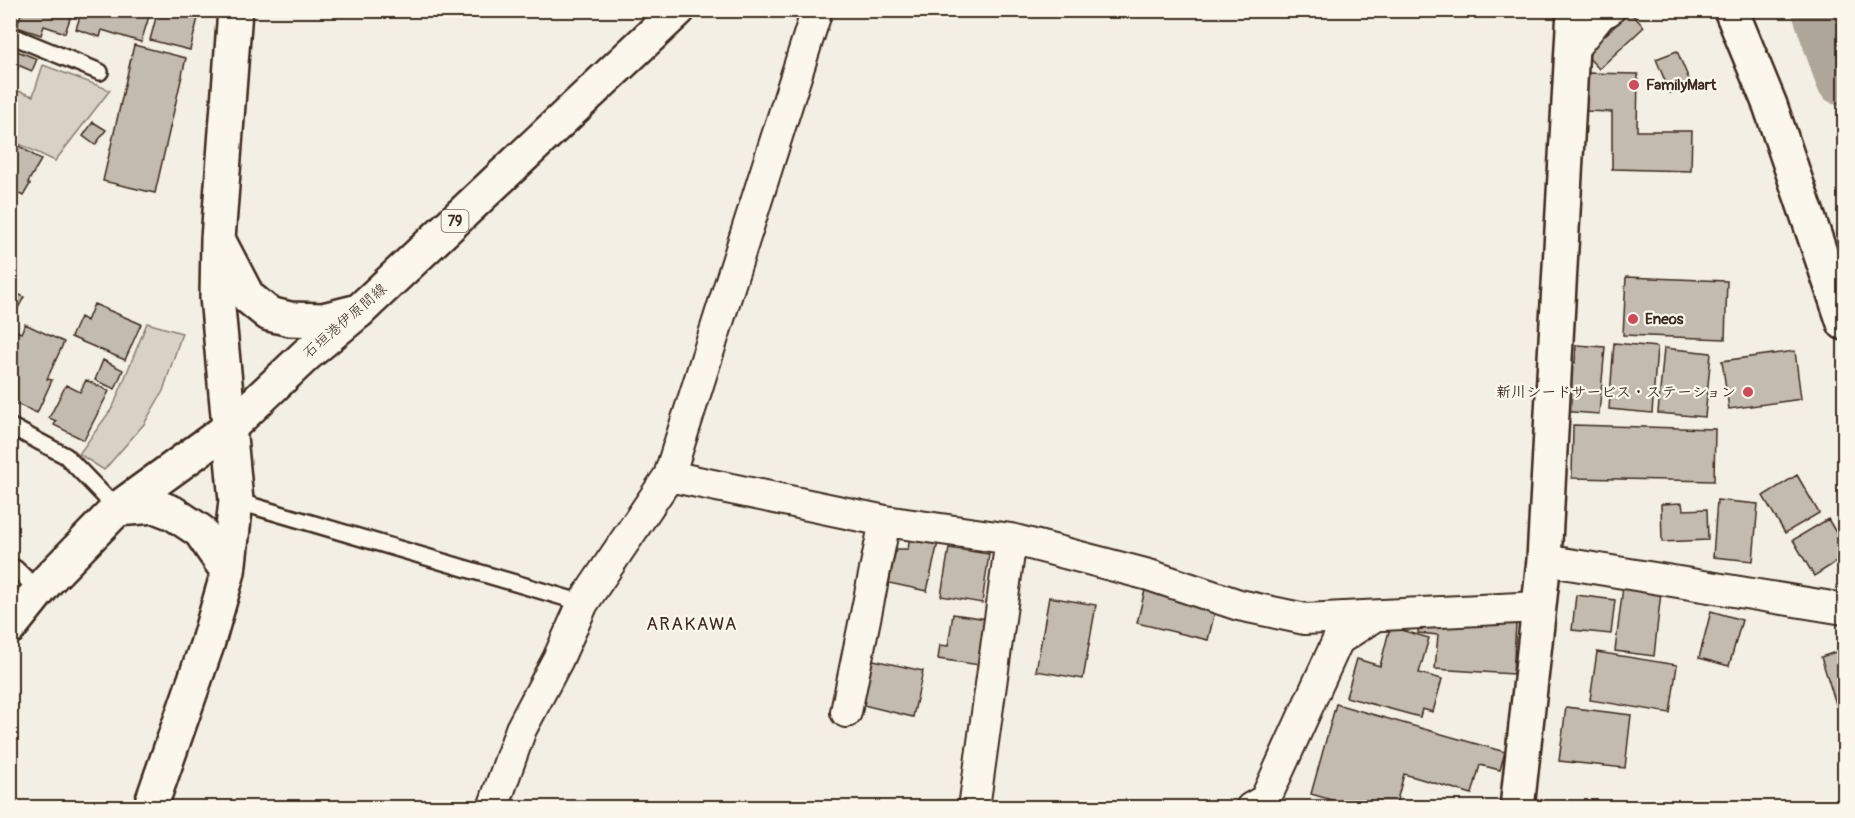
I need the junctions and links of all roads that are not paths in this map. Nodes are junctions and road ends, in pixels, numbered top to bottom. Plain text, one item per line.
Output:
1 (235, 10) edge
2 (817, 10) edge
3 (1574, 10) edge
4 (1609, 10) edge
5 (675, 11) edge
6 (1727, 14) edge
7 (10, 35) edge
8 (1571, 51) junction
9 (100, 72) dead end
10 (218, 239) junction
11 (359, 311) junction
12 (1845, 323) edge
13 (10, 426) edge
14 (229, 428) junction
15 (669, 476) junction
16 (236, 501) junction
17 (117, 509) junction
18 (885, 521) junction
19 (1011, 539) junction
20 (1544, 560) junction
21 (10, 567) edge
22 (228, 572) junction
23 (39, 591) junction
24 (584, 603) junction
25 (1538, 607) junction
26 (1845, 609) edge
27 (1373, 617) junction
28 (10, 627) edge
29 (846, 712) dead end
30 (150, 807) edge
31 (493, 807) edge
32 (974, 807) edge
33 (1251, 807) edge
34 (1517, 807) edge

1 - 10 street
2 - 15 street
3 - 8 street
4 - 8 street
5 - 11 street, 石垣港伊原間線 / 79
6 - 12 street
7 - 9 lane
8 - 20 street
10 - 11 street
10 - 14 street
11 - 14 street, 石垣港伊原間線 / 79
13 - 17 lane
14 - 16 street
14 - 17 street, 石垣港伊原間線 / 79
15 - 18 street
15 - 24 street
16 - 22 street
16 - 24 lane
17 - 22 street
17 - 23 street, 石垣港伊原間線 / 79
18 - 19 street
18 - 29 street
19 - 27 street
19 - 32 street
20 - 25 street
20 - 26 street
21 - 23 lane
22 - 30 street
23 - 28 street, 石垣港伊原間線 / 79
24 - 31 street
25 - 27 street
25 - 34 street
27 - 33 street

